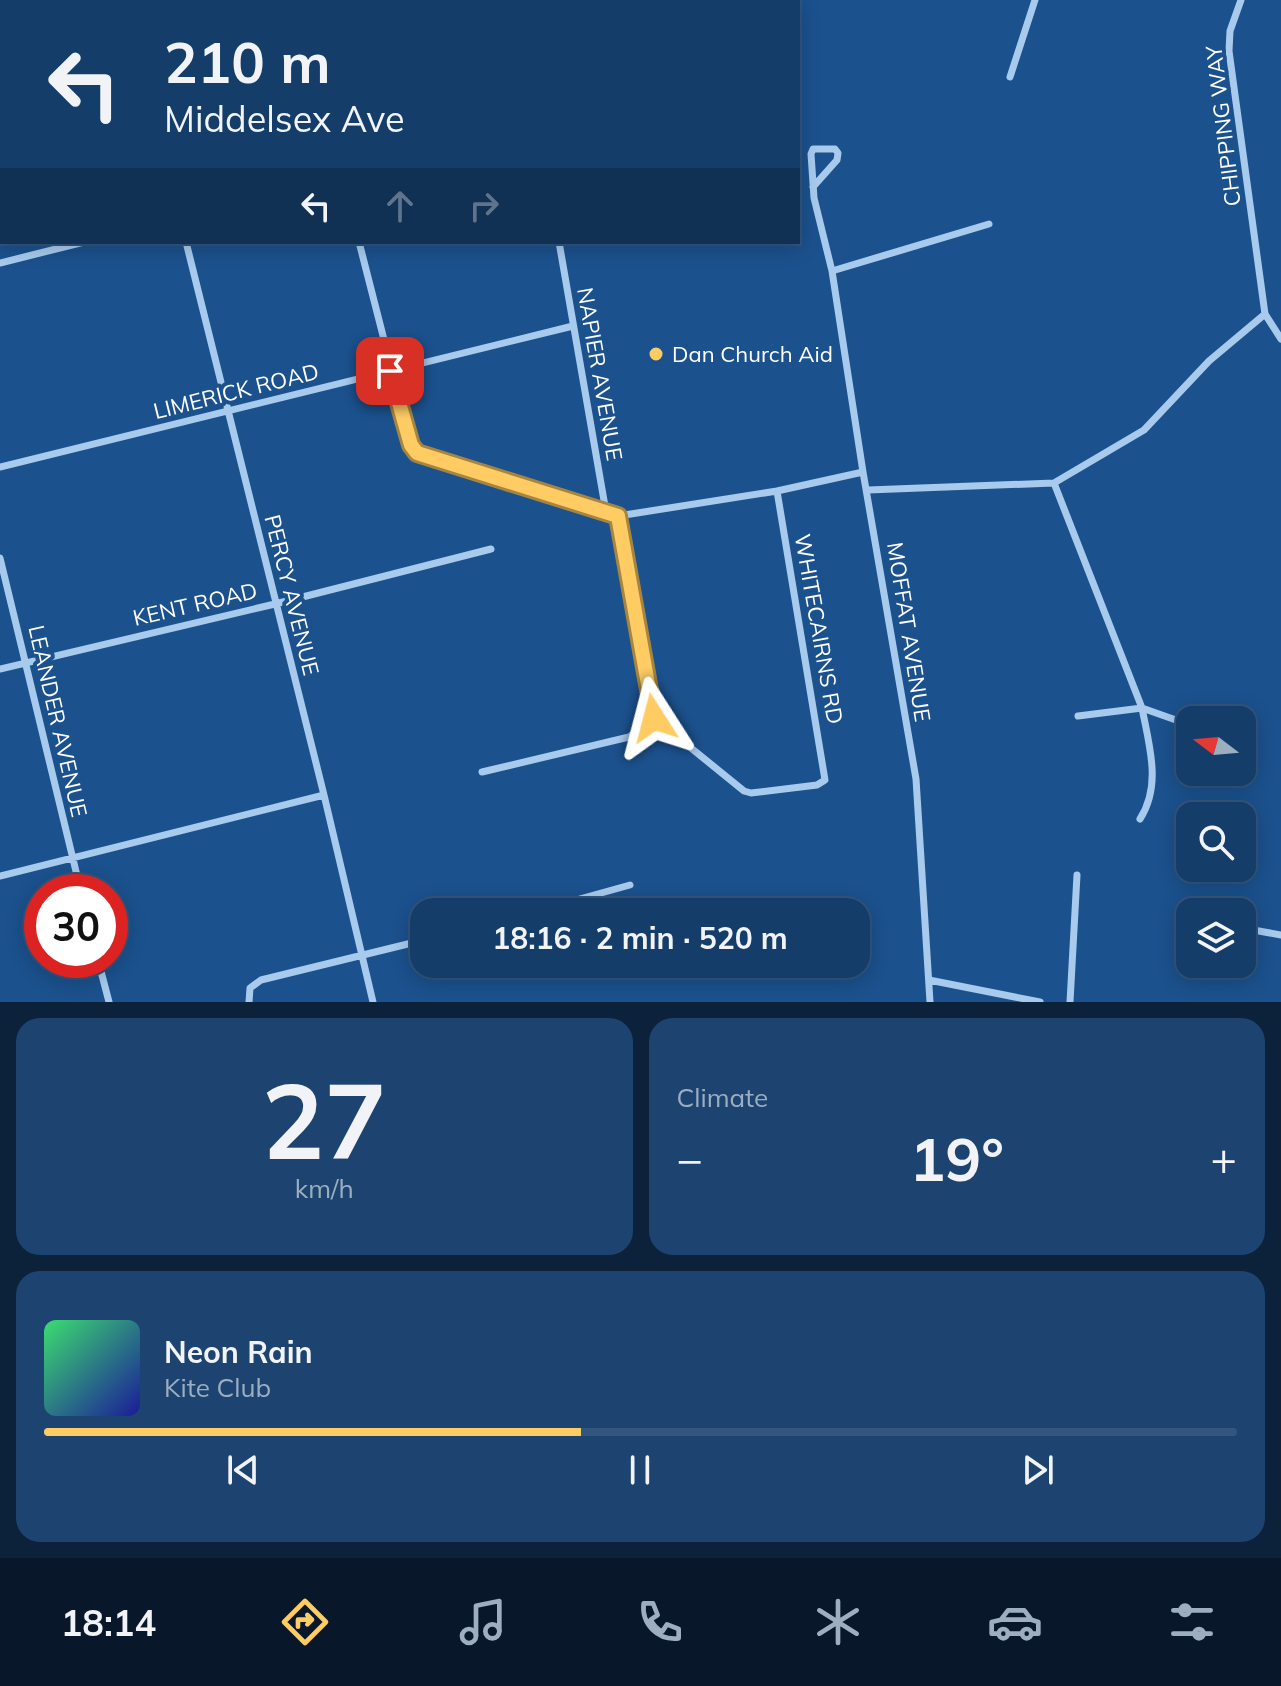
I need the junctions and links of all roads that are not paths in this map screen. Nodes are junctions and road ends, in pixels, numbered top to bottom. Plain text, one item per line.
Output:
1 (1035, 0) edge
2 (1241, 0) edge
3 (1010, 77) dead end
4 (813, 187) junction
5 (989, 224) dead end
6 (76, 244) edge
7 (187, 244) edge
8 (359, 244) edge
9 (559, 244) edge
10 (0, 263) edge
11 (832, 271) junction
12 (1265, 314) junction
13 (573, 326) junction
14 (1281, 339) edge
15 (390, 371) junction
16 (229, 411) junction
17 (0, 467) edge
18 (863, 472) junction
19 (1054, 483) junction
20 (868, 490) junction
21 (777, 491) junction
22 (606, 512) junction
23 (618, 516) junction
24 (491, 549) dead end
25 (0, 558) edge
26 (275, 604) junction
27 (26, 661) junction
28 (0, 669) edge
29 (1142, 708) junction
30 (1078, 716) dead end
31 (654, 718) junction
32 (1176, 720) edge
33 (482, 772) dead end
34 (324, 795) junction
35 (1140, 819) dead end
36 (73, 858) junction
37 (77, 874) edge
38 (1077, 875) dead end
39 (0, 876) edge
40 (630, 885) dead end
41 (583, 898) edge
42 (1256, 931) edge
43 (1281, 935) edge
44 (410, 944) edge
45 (363, 956) junction
46 (103, 978) edge
47 (929, 980) junction
48 (109, 1002) edge
49 (249, 1002) edge
50 (373, 1002) edge
51 (930, 1002) edge
52 (1040, 1002) edge
53 (1070, 1002) edge

1 - 3 street
2 - 12 street, CHIPPING WAY
4 - 4 street, MOFFAT AVENUE
4 - 11 street, MOFFAT AVENUE
5 - 11 street
6 - 10 street
7 - 16 street, PERCY AVENUE
8 - 15 street
9 - 13 street, NAPIER AVENUE
11 - 18 street, MOFFAT AVENUE
12 - 14 street, CHIPPING WAY
12 - 19 street
13 - 15 street, LIMERICK ROAD
13 - 22 street, NAPIER AVENUE
15 - 16 street, LIMERICK ROAD
15 - 22 street
16 - 17 street, LIMERICK ROAD
16 - 26 street, PERCY AVENUE
18 - 20 street, MOFFAT AVENUE
18 - 21 street
19 - 20 street
19 - 29 street
20 - 47 street, MOFFAT AVENUE
21 - 23 street
21 - 31 street, WHITECAIRNS RD
22 - 23 street
23 - 31 street
24 - 26 street, KENT ROAD
25 - 27 street, LEANDER AVENUE
26 - 27 street, KENT ROAD
26 - 34 street, PERCY AVENUE
27 - 28 street, KENT ROAD
27 - 36 street, LEANDER AVENUE
29 - 30 street
29 - 32 street
29 - 35 street
31 - 33 street
34 - 36 street
34 - 45 street, PERCY AVENUE
36 - 37 street, LEANDER AVENUE
36 - 39 street
38 - 53 street
40 - 41 street
42 - 43 street
44 - 45 street
45 - 49 street
45 - 50 street, PERCY AVENUE
46 - 48 street
47 - 51 street, MOFFAT AVENUE
47 - 52 street

